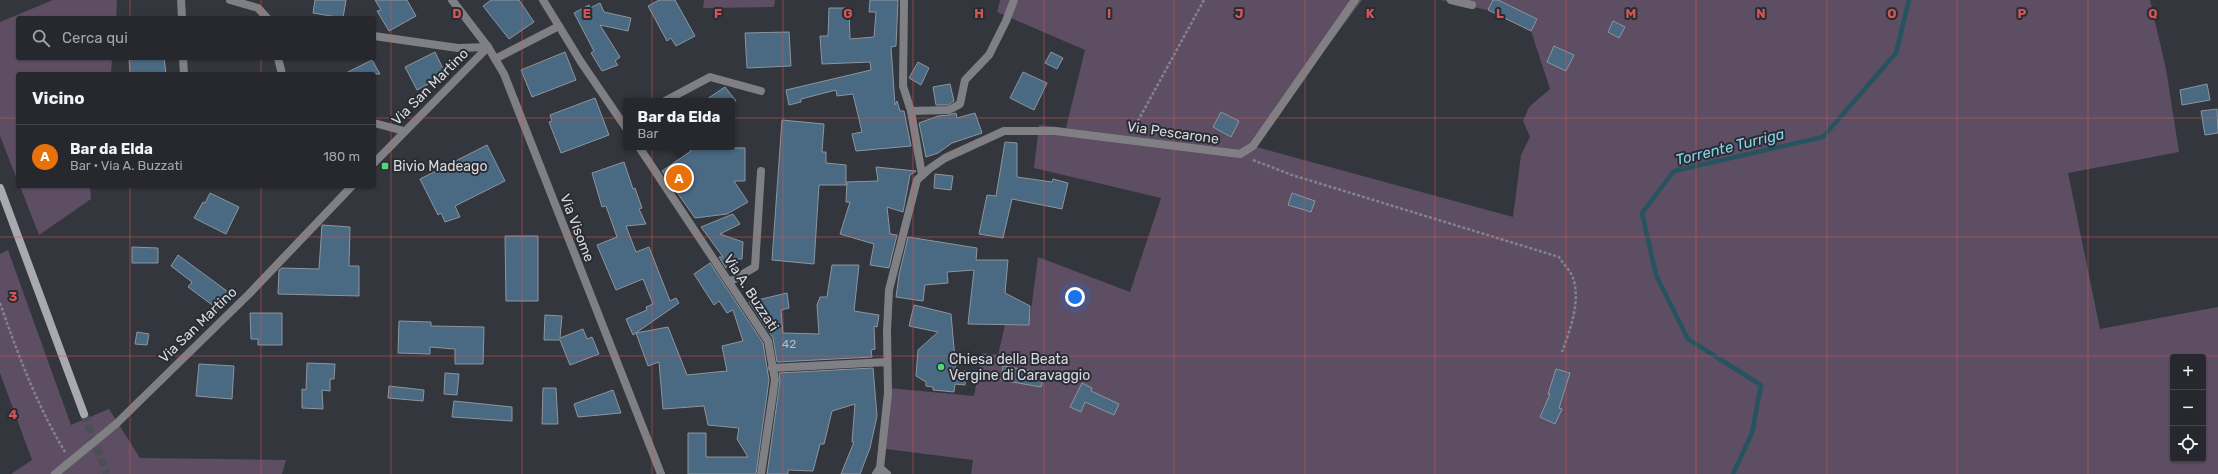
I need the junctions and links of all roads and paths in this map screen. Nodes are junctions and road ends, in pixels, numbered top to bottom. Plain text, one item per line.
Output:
1 (180, 0) edge
2 (230, 0) edge
3 (452, 0) edge
4 (543, 0) edge
5 (904, 0) edge
6 (1014, 0) edge
7 (1204, 0) edge
8 (1355, 0) edge
9 (1451, 0) edge
10 (1472, 5) dead end
11 (182, 16) edge
12 (265, 16) edge
13 (559, 26) junction
14 (376, 36) edge
15 (488, 47) junction
16 (495, 59) junction
17 (183, 60) edge
18 (278, 60) edge
19 (184, 72) edge
20 (282, 72) edge
21 (761, 91) dead end
22 (672, 98) edge
23 (911, 111) junction
24 (623, 122) edge
25 (376, 124) edge
26 (404, 131) junction
27 (1129, 140) junction
28 (640, 150) edge
29 (1240, 154) junction
30 (376, 161) edge
31 (760, 171) dead end
32 (922, 175) junction
33 (0, 188) edge
34 (350, 188) edge
35 (729, 282) junction
36 (0, 303) edge
37 (1562, 352) dead end
38 (888, 362) junction
39 (772, 368) junction
40 (84, 414) tunnel mouth
41 (71, 462) junction
42 (878, 471) edge
43 (56, 474) edge
44 (662, 474) edge
45 (761, 474) edge
46 (887, 474) edge

1 - 11 street
2 - 12 street
3 - 15 street, Via Visome
4 - 13 street
5 - 23 street
6 - 23 street
7 - 27 path
8 - 29 street
9 - 10 street
13 - 16 street
13 - 24 street
14 - 15 street
15 - 16 street, Via Visome
15 - 26 street, Via San Martino
16 - 44 street, Via Visome
17 - 19 street
18 - 20 street
21 - 22 street
23 - 32 street
25 - 26 street
26 - 30 street, Via San Martino
27 - 29 street, Via Pescarone
27 - 32 street, Via Pescarone
28 - 35 street, Via A. Buzzati
29 - 37 path
31 - 35 street
32 - 38 street, Via Pescarone
33 - 40 main road
34 - 41 street, Via San Martino
35 - 39 street, Via A. Buzzati
36 - 41 path
38 - 39 street
38 - 42 street, Via Pescarone
39 - 45 street, Via A. Buzzati
41 - 43 street, Via San Martino
42 - 46 street

